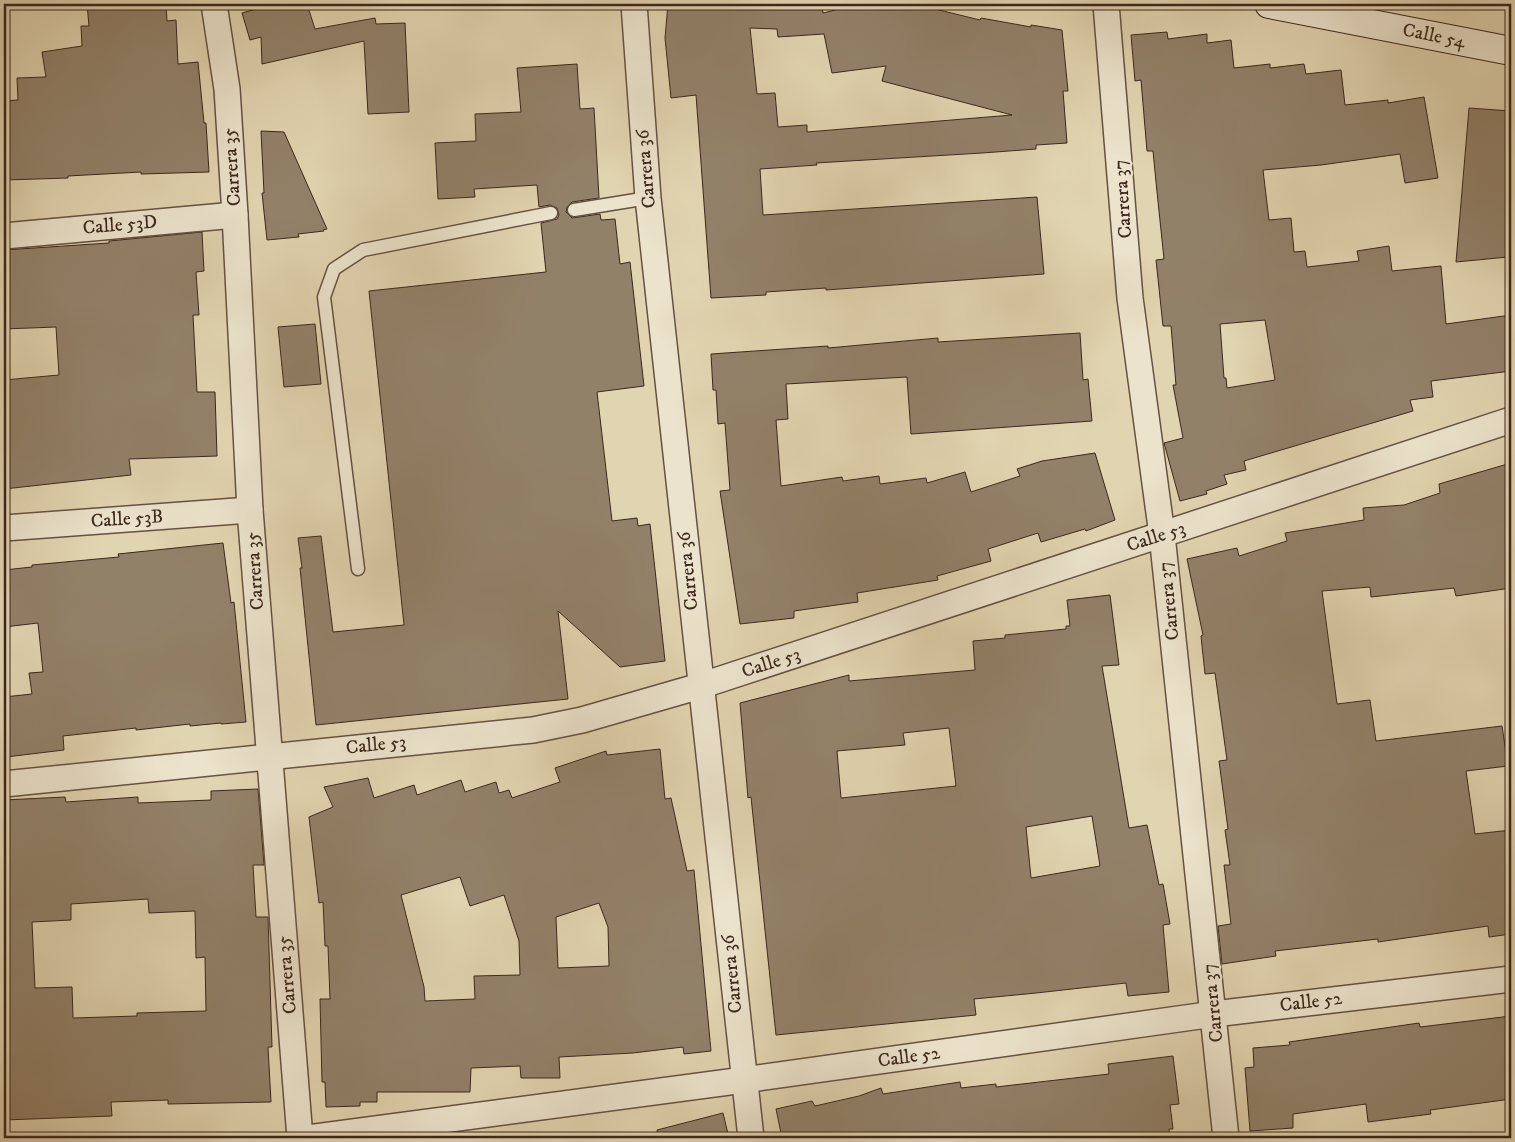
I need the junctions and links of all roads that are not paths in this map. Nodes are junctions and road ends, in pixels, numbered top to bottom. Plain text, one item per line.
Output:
1 (214, 4) edge
2 (634, 4) edge
3 (1106, 4) edge
4 (1269, 4) edge
5 (1511, 51) edge
6 (648, 198) junction
7 (574, 210) dead end
8 (551, 213) dead end
9 (235, 215) junction
10 (4, 236) edge
11 (1511, 420) edge
12 (250, 510) junction
13 (4, 528) edge
14 (1162, 535) junction
15 (358, 569) dead end
16 (700, 686) junction
17 (269, 756) junction
18 (4, 784) edge
19 (1511, 979) edge
20 (1214, 1014) junction
21 (744, 1080) junction
22 (300, 1138) edge
23 (308, 1138) edge
24 (751, 1138) edge
25 (1226, 1138) edge

1 - 9 street, Carrera 35
2 - 6 street, Carrera 36
3 - 14 street, Carrera 37
4 - 5 street, Calle 54
6 - 7 lane
6 - 16 street, Carrera 36
8 - 15 lane
9 - 10 street, Calle 53D
9 - 12 street, Carrera 35
11 - 14 street, Calle 53
12 - 13 street, Calle 53B
12 - 17 street, Carrera 35
14 - 16 street, Calle 53
14 - 20 street, Carrera 37
16 - 17 street, Calle 53
16 - 21 street, Carrera 36
17 - 18 street, Calle 53
17 - 22 street, Carrera 35
19 - 20 street, Calle 52
20 - 21 street, Calle 52
20 - 25 street, Carrera 37
21 - 23 street, Calle 52
21 - 24 street, Carrera 36

